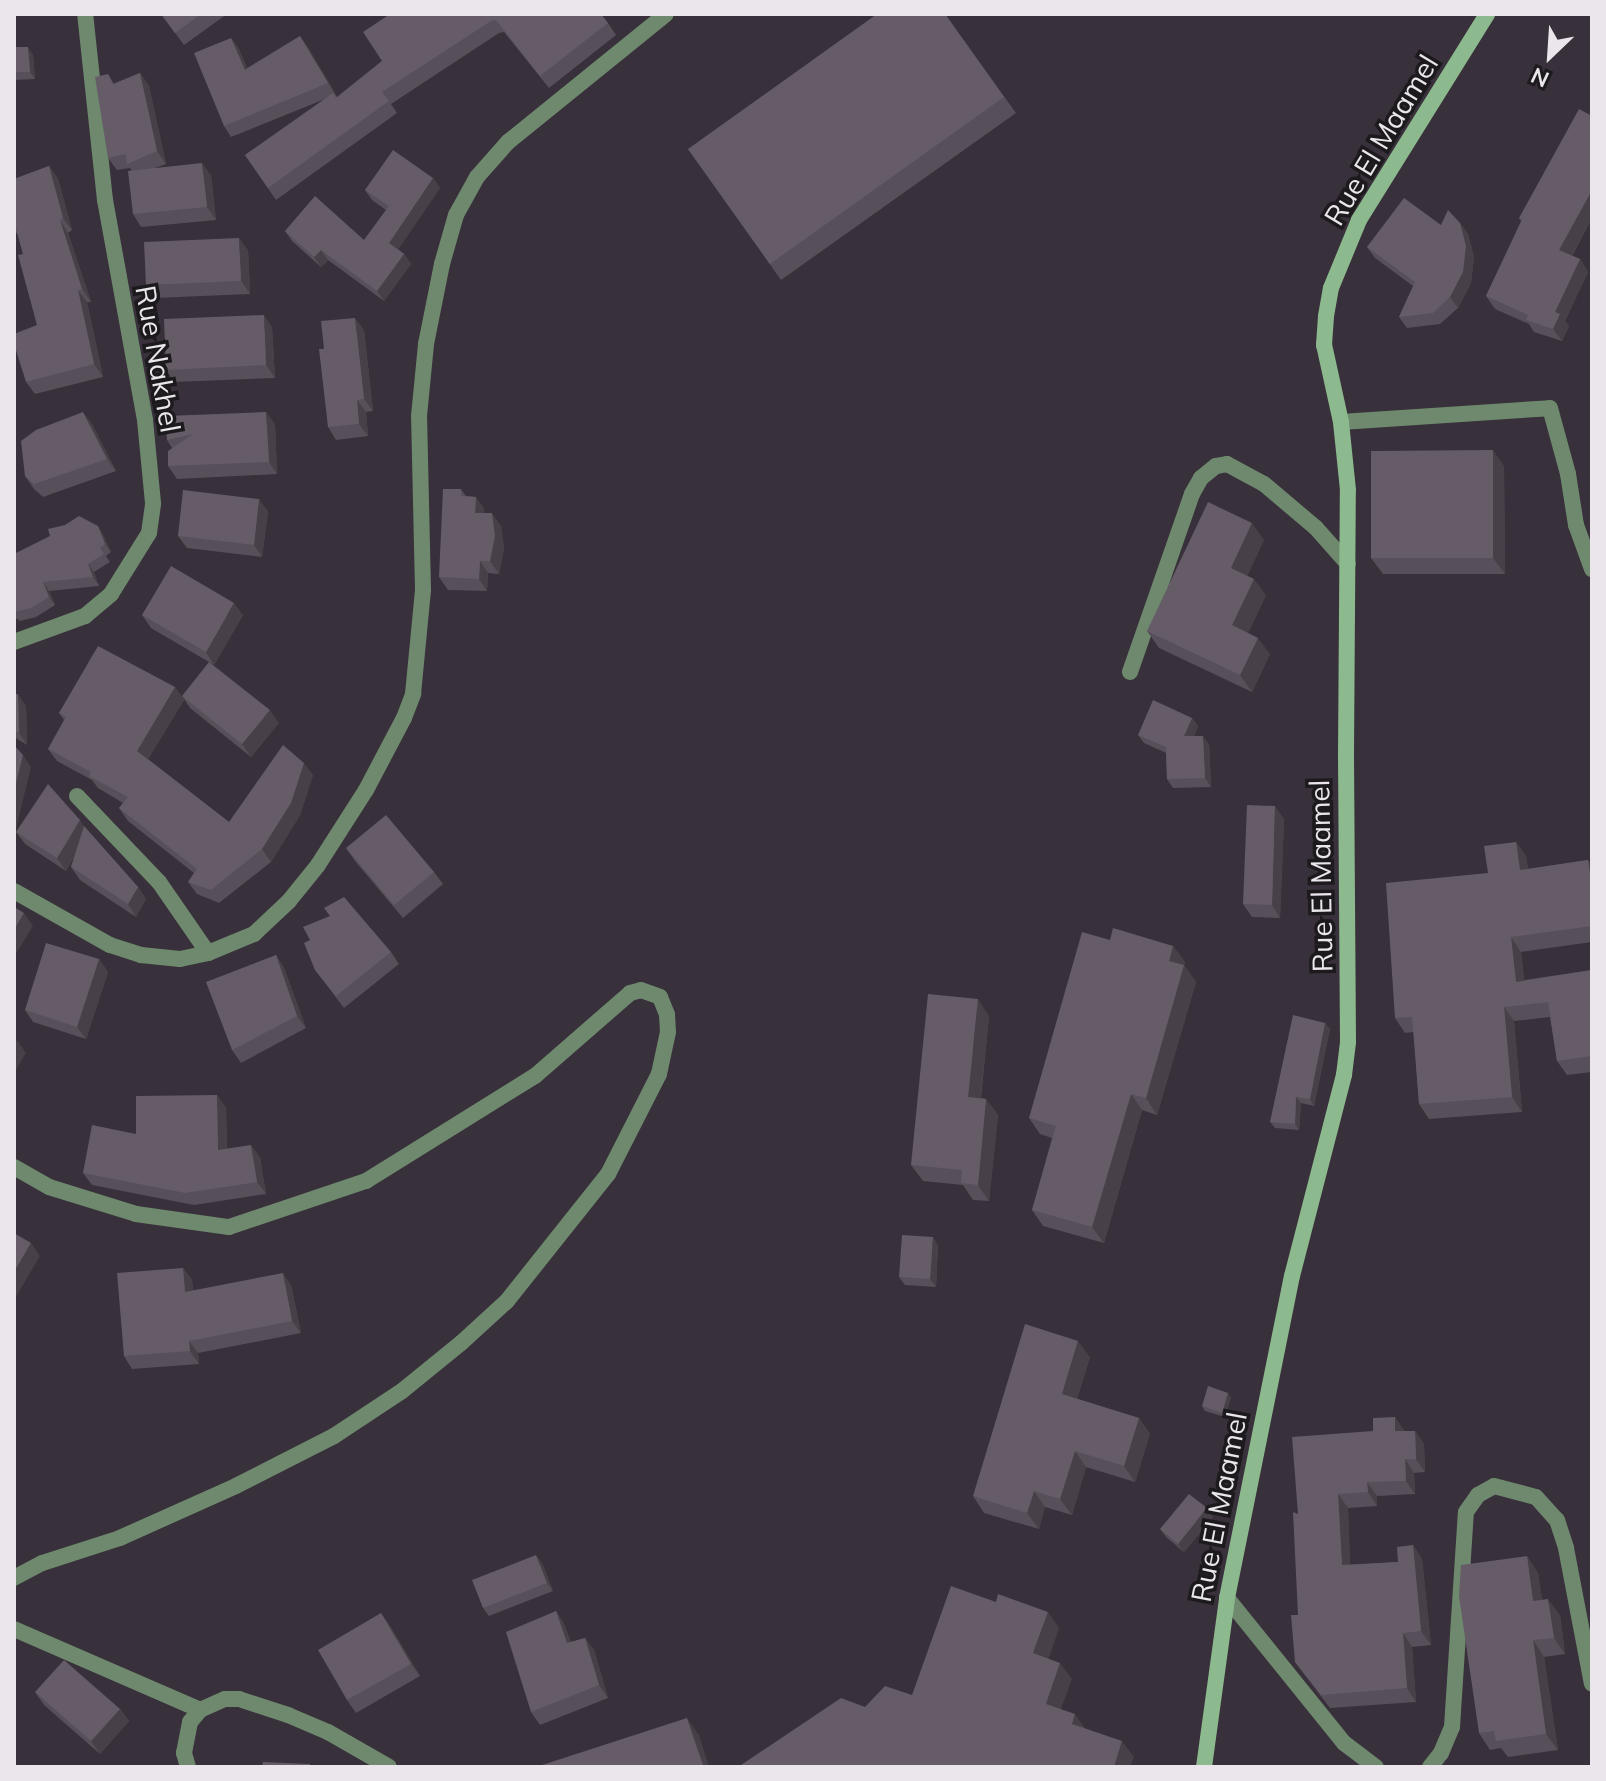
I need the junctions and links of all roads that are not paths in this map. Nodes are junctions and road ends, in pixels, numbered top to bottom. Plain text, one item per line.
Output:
1 (85, 14) edge
2 (666, 14) edge
3 (1487, 14) edge
4 (1341, 422) junction
5 (1348, 564) junction
6 (1592, 569) edge
7 (14, 642) edge
8 (1130, 672) dead end
9 (77, 796) dead end
10 (14, 891) edge
11 (208, 953) junction
12 (14, 1167) edge
13 (14, 1578) edge
14 (1227, 1598) junction
15 (14, 1629) edge
16 (1592, 1684) edge
17 (200, 1710) junction
18 (188, 1767) edge
19 (389, 1767) edge
20 (1204, 1767) edge
21 (1376, 1767) edge
22 (1430, 1767) edge

1 - 7 street, Rue Nakhel
2 - 11 street
3 - 4 street, Rue El Maamel
4 - 5 street, Rue El Maamel
4 - 6 street
5 - 8 street
5 - 14 street, Rue El Maamel
9 - 11 street
10 - 11 street
12 - 13 street
14 - 20 street, Rue El Maamel
14 - 21 street
15 - 17 street
16 - 22 street
17 - 18 street
17 - 19 street

